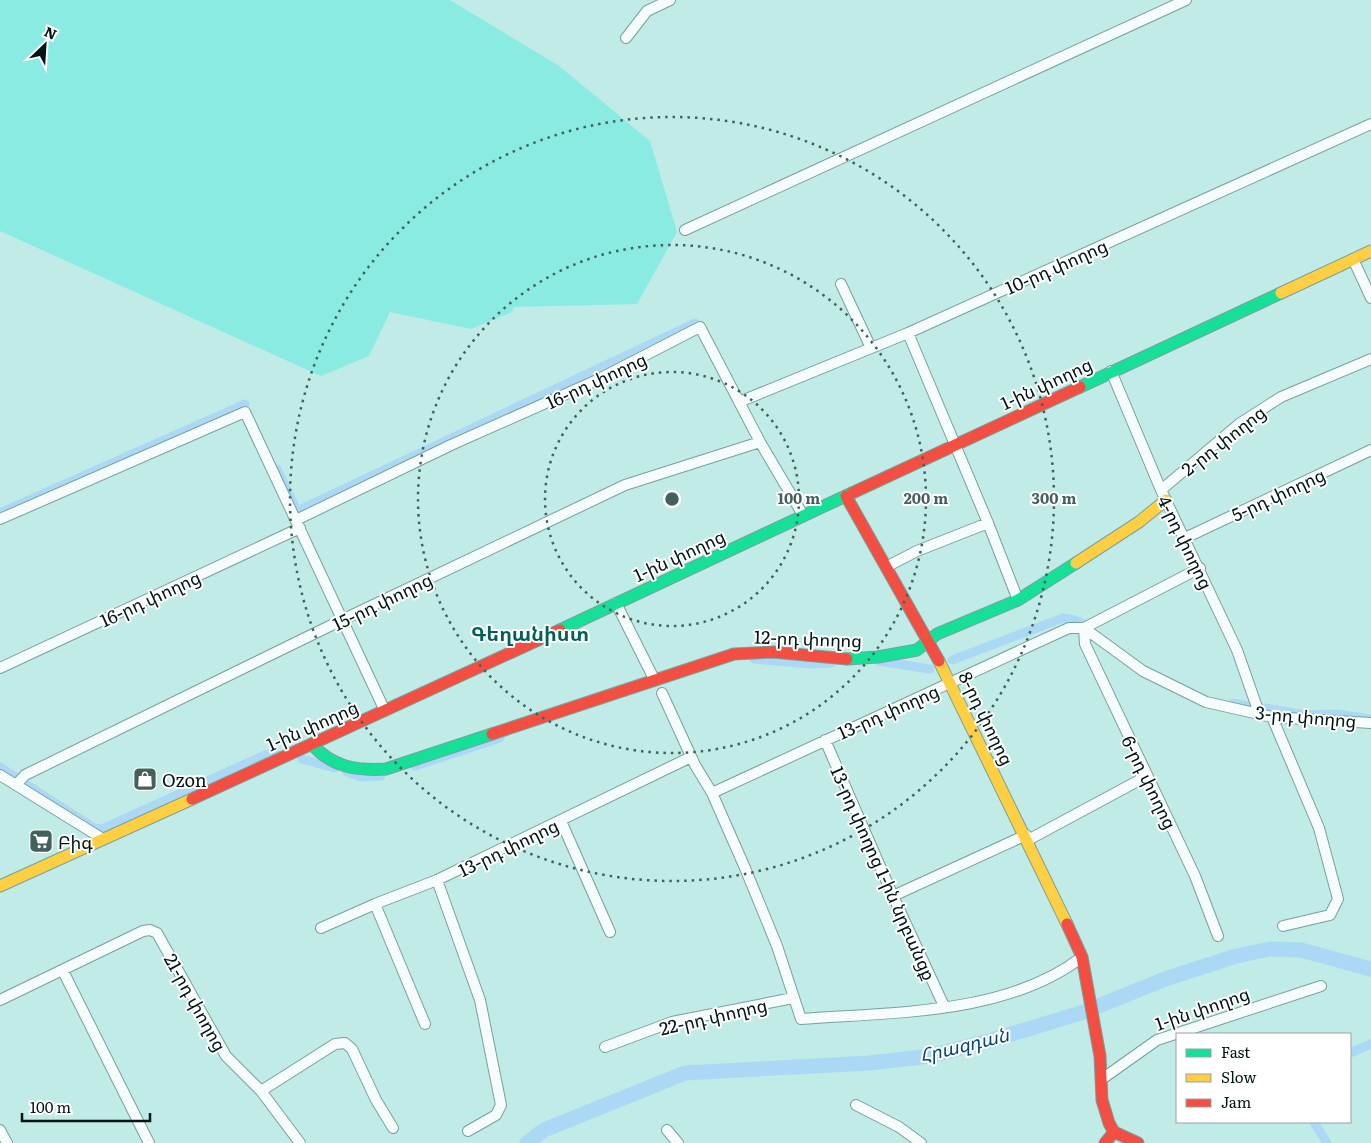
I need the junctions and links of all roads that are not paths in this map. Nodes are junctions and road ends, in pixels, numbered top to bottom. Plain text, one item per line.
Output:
1 (670, 0) edge
2 (1186, 0) edge
3 (626, 38) dead end
4 (1371, 124) edge
5 (685, 230) dead end
6 (1371, 251) edge
7 (1353, 259) junction
8 (841, 284) dead end
9 (1371, 298) edge
10 (908, 333) junction
11 (872, 348) junction
12 (1371, 358) edge
13 (1111, 371) junction
14 (738, 402) junction
15 (760, 442) junction
16 (954, 446) junction
17 (1371, 450) edge
18 (1161, 490) junction
19 (846, 496) junction
20 (1166, 500) junction
21 (803, 515) junction
22 (0, 519) edge
23 (988, 523) junction
24 (298, 524) junction
25 (1185, 538) junction
26 (886, 567) junction
27 (1200, 568) junction
28 (1018, 600) junction
29 (616, 603) junction
30 (342, 620) junction
31 (1084, 628) junction
32 (929, 640) junction
33 (0, 668) edge
34 (654, 680) junction
35 (950, 683) junction
36 (662, 693) dead end
37 (385, 711) junction
38 (1259, 713) junction
39 (1272, 717) junction
40 (1371, 723) edge
41 (825, 740) junction
42 (312, 744) junction
43 (691, 757) junction
44 (1147, 776) junction
45 (2, 778) edge
46 (16, 785) junction
47 (712, 793) junction
48 (560, 821) junction
49 (1027, 838) junction
50 (103, 839) junction
51 (437, 880) junction
52 (0, 886) edge
53 (893, 896) junction
54 (375, 904) junction
55 (1282, 926) dead end
56 (321, 928) dead end
57 (610, 932) dead end
58 (1218, 936) dead end
59 (1083, 960) junction
60 (63, 971) junction
61 (1321, 986) dead end
62 (793, 998) junction
63 (0, 1000) edge
64 (944, 1006) junction
65 (425, 1024) dead end
66 (1178, 1033) edge
67 (1176, 1034) edge
68 (605, 1047) dead end
69 (1102, 1079) junction
70 (261, 1091) junction
71 (856, 1105) dead end
72 (393, 1128) dead end
73 (0, 1130) edge
74 (668, 1130) dead end
75 (468, 1131) dead end
76 (1114, 1132) junction
77 (8, 1143) edge
78 (149, 1143) edge
79 (300, 1143) edge
80 (678, 1143) edge
81 (921, 1143) edge
82 (1106, 1143) edge
83 (1138, 1143) edge

1 - 3 street
2 - 5 street
4 - 10 street, 10-րդ փողոց
6 - 7 main road, 1-ին փողոց
7 - 9 street
7 - 13 main road, 1-ին փողոց
8 - 11 street
10 - 11 street, 10-րդ փողոց
10 - 16 street
11 - 14 street, 10-րդ փողոց
12 - 18 street, 2-րդ փողոց
13 - 16 main road, 1-ին փողոց
13 - 18 street, 4-րդ փողոց
14 - 15 street, 16-րդ փողոց
14 - 24 street, 16-րդ փողոց
15 - 21 street, 16-րդ փողոց
15 - 30 street, 15-րդ փողոց
16 - 19 main road, 1-ին փողոց
16 - 23 street
17 - 25 street, 5-րդ փողոց
18 - 20 street, 4-րդ փողոց
19 - 21 main road, 1-ին փողոց
19 - 26 main road, 8-րդ փողոց
20 - 25 street, 4-րդ փողոց
20 - 28 main road, 12-րդ փողոց
21 - 29 main road, 1-ին փողոց
22 - 24 street
23 - 26 street
23 - 28 street
24 - 30 street
24 - 33 street, 16-րդ փողոց
25 - 27 street, 4-րդ փողոց
26 - 32 main road, 8-րդ փողոց
27 - 31 street, 13-րդ փողոց
27 - 38 street, 4-րդ փողոց
28 - 32 main road, 12-րդ փողոց
29 - 34 street
29 - 37 main road, 1-ին փողոց
30 - 37 street
30 - 46 street, 15-րդ փողոց
31 - 35 street, 13-րդ փողոց
31 - 38 street, 3-րդ փողոց
31 - 44 street, 6-րդ փողոց
32 - 34 main road, 12-րդ փողոց
32 - 35 main road, 8-րդ փողոց
34 - 42 main road, 12-րդ փողոց
35 - 41 street, 13-րդ փողոց
35 - 49 main road, 8-րդ փողոց
36 - 43 street
37 - 42 main road, 1-ին փողոց
38 - 39 street, 3-րդ փողոց
39 - 40 street, 3-րդ փողոց
39 - 55 street
41 - 47 street, 13-րդ փողոց
41 - 53 street, 13-րդ փողոց 1-ին նրբանցք
42 - 50 main road, 1-ին փողոց
43 - 47 street
43 - 48 street, 13-րդ փողոց
44 - 49 street
44 - 58 street, 6-րդ փողոց
45 - 46 street
46 - 50 street
47 - 62 street
48 - 51 street, 13-րդ փողոց
48 - 57 street
49 - 53 street
49 - 59 main road, 8-րդ փողոց
50 - 52 main road, 1-ին փողոց
51 - 54 street, 13-րդ փողոց
51 - 75 street
53 - 64 street, 13-րդ փողոց 1-ին նրբանցք
54 - 56 street, 13-րդ փողոց
54 - 65 street
59 - 64 street
59 - 69 main road, 8-րդ փողոց
60 - 63 street
60 - 70 street, 21-րդ փողոց
60 - 78 street
61 - 66 street, 1-ին փողոց
62 - 64 street
62 - 68 street, 22-րդ փողոց
67 - 69 street, 1-ին փողոց
69 - 76 main road
70 - 72 street
70 - 79 street, 21-րդ փողոց
71 - 81 street
73 - 77 street
74 - 80 street
76 - 82 main road
76 - 83 main road

